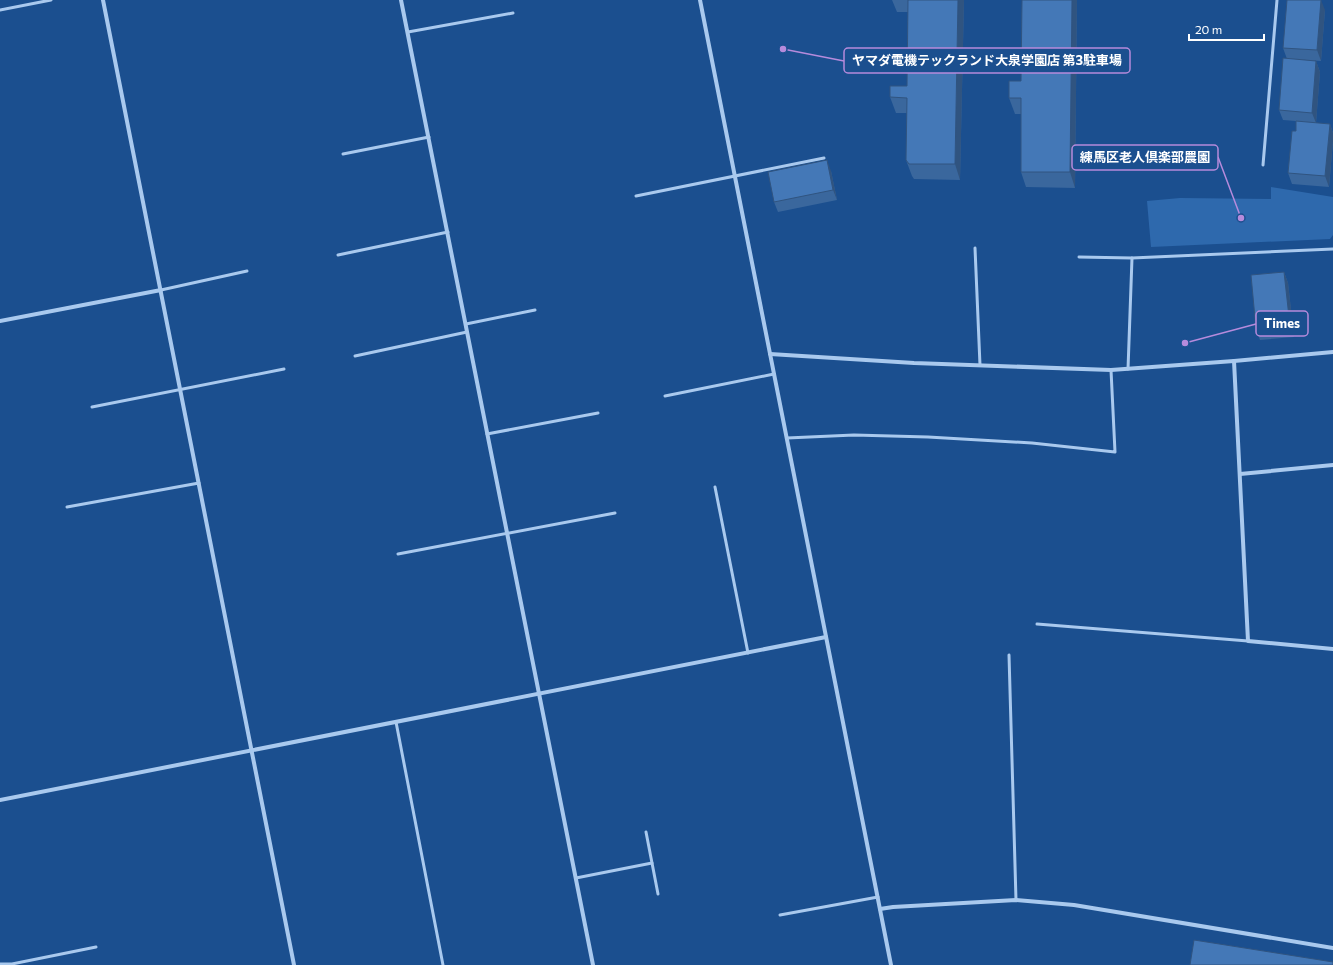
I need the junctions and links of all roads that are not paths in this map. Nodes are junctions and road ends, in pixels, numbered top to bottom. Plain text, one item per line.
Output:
1 (51, 0) edge
2 (103, 0) edge
3 (401, 0) edge
4 (700, 0) edge
5 (1277, 0) edge
6 (0, 10) edge
7 (513, 14) dead end
8 (408, 32) junction
9 (429, 137) junction
10 (343, 154) dead end
11 (824, 158) dead end
12 (1262, 165) dead end
13 (735, 176) junction
14 (636, 196) dead end
15 (448, 232) junction
16 (975, 248) dead end
17 (1333, 249) edge
18 (338, 255) dead end
19 (1079, 257) dead end
20 (1132, 258) junction
21 (247, 271) dead end
22 (161, 290) junction
23 (535, 310) dead end
24 (0, 321) edge
25 (466, 324) junction
26 (468, 332) junction
27 (1333, 352) edge
28 (770, 354) junction
29 (355, 356) dead end
30 (1234, 361) junction
31 (980, 365) junction
32 (284, 369) dead end
33 (1128, 369) junction
34 (1111, 370) junction
35 (774, 374) junction
36 (180, 390) junction
37 (666, 396) dead end
38 (92, 407) dead end
39 (598, 412) dead end
40 (487, 434) junction
41 (787, 438) junction
42 (1333, 465) edge
43 (1240, 474) junction
44 (199, 483) junction
45 (715, 487) dead end
46 (67, 507) dead end
47 (615, 513) dead end
48 (508, 533) junction
49 (398, 554) dead end
50 (1037, 624) dead end
51 (826, 637) junction
52 (1248, 641) junction
53 (1333, 649) edge
54 (748, 653) junction
55 (1009, 655) dead end
56 (540, 694) junction
57 (396, 722) junction
58 (252, 750) junction
59 (0, 800) edge
60 (646, 832) dead end
61 (652, 863) junction
62 (576, 878) junction
63 (658, 894) dead end
64 (878, 897) junction
65 (1016, 900) junction
66 (880, 909) junction
67 (780, 915) dead end
68 (96, 948) dead end
69 (1333, 948) edge
70 (0, 964) edge
71 (294, 965) edge
72 (444, 965) edge
73 (593, 965) edge
74 (891, 965) edge

1 - 6 lane
2 - 22 street
3 - 8 street
4 - 13 street
5 - 12 lane
7 - 8 lane
8 - 9 street
9 - 10 lane
9 - 15 street
11 - 13 lane
13 - 14 lane
13 - 28 street
15 - 18 lane
15 - 25 street
16 - 31 lane
17 - 20 lane
19 - 20 lane
20 - 33 lane
21 - 22 lane
22 - 24 street
22 - 36 street
23 - 25 lane
25 - 26 street
26 - 29 lane
26 - 40 street
27 - 30 street
28 - 31 street
28 - 35 street
30 - 33 street
30 - 43 street
31 - 34 street
32 - 36 lane
33 - 34 street
34 - 41 lane
35 - 37 lane
35 - 41 street
36 - 38 lane
36 - 44 street
39 - 40 lane
40 - 48 street
41 - 51 street
42 - 43 street
43 - 52 street
44 - 46 lane
44 - 58 street
45 - 54 lane
47 - 48 lane
48 - 49 lane
48 - 56 street
50 - 52 lane
51 - 54 street
51 - 64 street
52 - 53 street
54 - 56 street
55 - 65 lane
56 - 57 street
56 - 62 street
57 - 58 street
57 - 72 lane
58 - 59 street
58 - 71 street
60 - 61 lane
61 - 62 lane
61 - 63 lane
62 - 73 street
64 - 66 street
64 - 67 lane
65 - 66 street
65 - 69 street
66 - 74 street
68 - 70 lane

